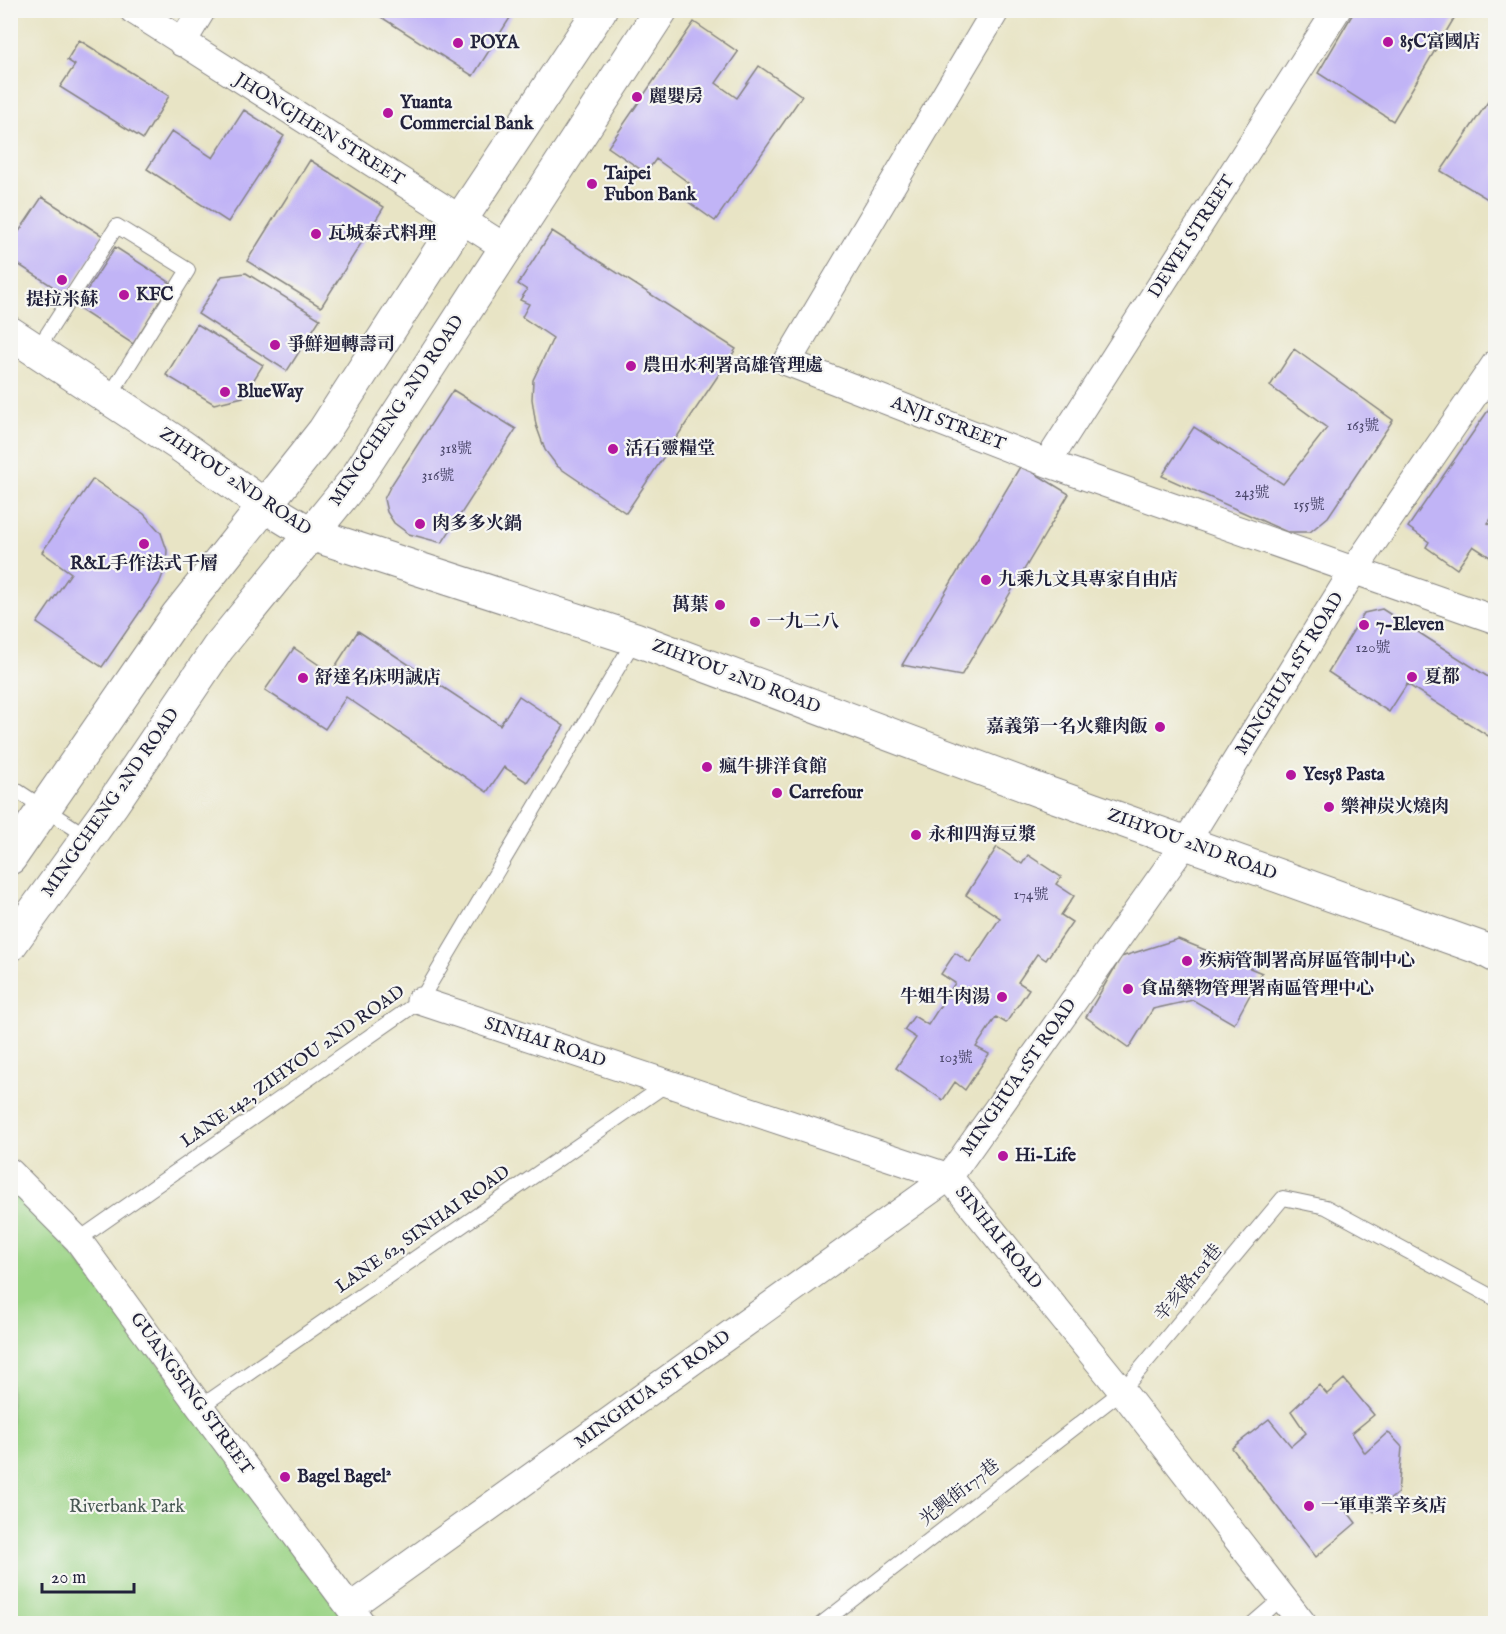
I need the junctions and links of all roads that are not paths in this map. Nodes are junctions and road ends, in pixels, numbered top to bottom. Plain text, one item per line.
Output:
1 (133, 10) edge
2 (202, 10) edge
3 (600, 10) edge
4 (661, 10) edge
5 (996, 10) edge
6 (1337, 10) edge
7 (182, 43) junction
8 (461, 219) junction
9 (506, 248) junction
10 (24, 341) edge
11 (1496, 363) edge
12 (109, 397) junction
13 (1047, 463) junction
14 (265, 506) junction
15 (311, 534) junction
16 (1354, 570) junction
17 (1496, 620) edge
18 (635, 639) junction
19 (10, 786) edge
20 (44, 807) junction
21 (88, 837) junction
22 (1186, 842) junction
23 (10, 858) edge
24 (10, 945) edge
25 (1496, 956) edge
26 (420, 1001) junction
27 (667, 1083) junction
28 (10, 1172) edge
29 (950, 1177) junction
30 (78, 1240) junction
31 (1496, 1299) edge
32 (1122, 1391) junction
33 (200, 1407) junction
34 (1282, 1598) junction
35 (356, 1615) edge
36 (821, 1623) edge
37 (1252, 1623) edge
38 (1303, 1623) edge

1 - 7 street, JHONGJHEN STREET
2 - 7 street
3 - 8 street
4 - 9 street, MINGCHENG 2ND ROAD
5 - 13 street, ANJI STREET
6 - 13 street, DEWEI STREET
7 - 8 street, JHONGJHEN STREET
8 - 9 street, JHONGJHEN STREET
8 - 14 street
9 - 15 street, MINGCHENG 2ND ROAD
10 - 12 street, ZIHYOU 2ND ROAD
10 - 12 lane
11 - 16 street, MINGHUA 1ST ROAD
12 - 14 street, ZIHYOU 2ND ROAD
13 - 16 street, ANJI STREET
14 - 15 street, ZIHYOU 2ND ROAD
14 - 20 street
15 - 18 street, ZIHYOU 2ND ROAD
15 - 21 street, MINGCHENG 2ND ROAD
16 - 17 street, ANJI STREET
16 - 22 street, MINGHUA 1ST ROAD
18 - 22 street, ZIHYOU 2ND ROAD
18 - 26 lane, LANE 142, ZIHYOU 2ND ROAD
19 - 20 lane
20 - 21 lane
20 - 23 street
21 - 24 street, MINGCHENG 2ND ROAD
22 - 25 street, ZIHYOU 2ND ROAD
22 - 29 street, MINGHUA 1ST ROAD
26 - 27 street, SINHAI ROAD
26 - 30 lane, LANE 142, ZIHYOU 2ND ROAD
27 - 29 street, SINHAI ROAD
27 - 33 lane, LANE 62, SINHAI ROAD
28 - 30 street, GUANGSING STREET
29 - 32 street, SINHAI ROAD
29 - 35 street, MINGHUA 1ST ROAD
30 - 33 street, GUANGSING STREET
31 - 32 lane, 辛亥路101巷
32 - 34 street, SINHAI ROAD
32 - 36 lane, 光興街177巷
33 - 35 street, GUANGSING STREET
34 - 37 lane
34 - 38 street, SINHAI ROAD

